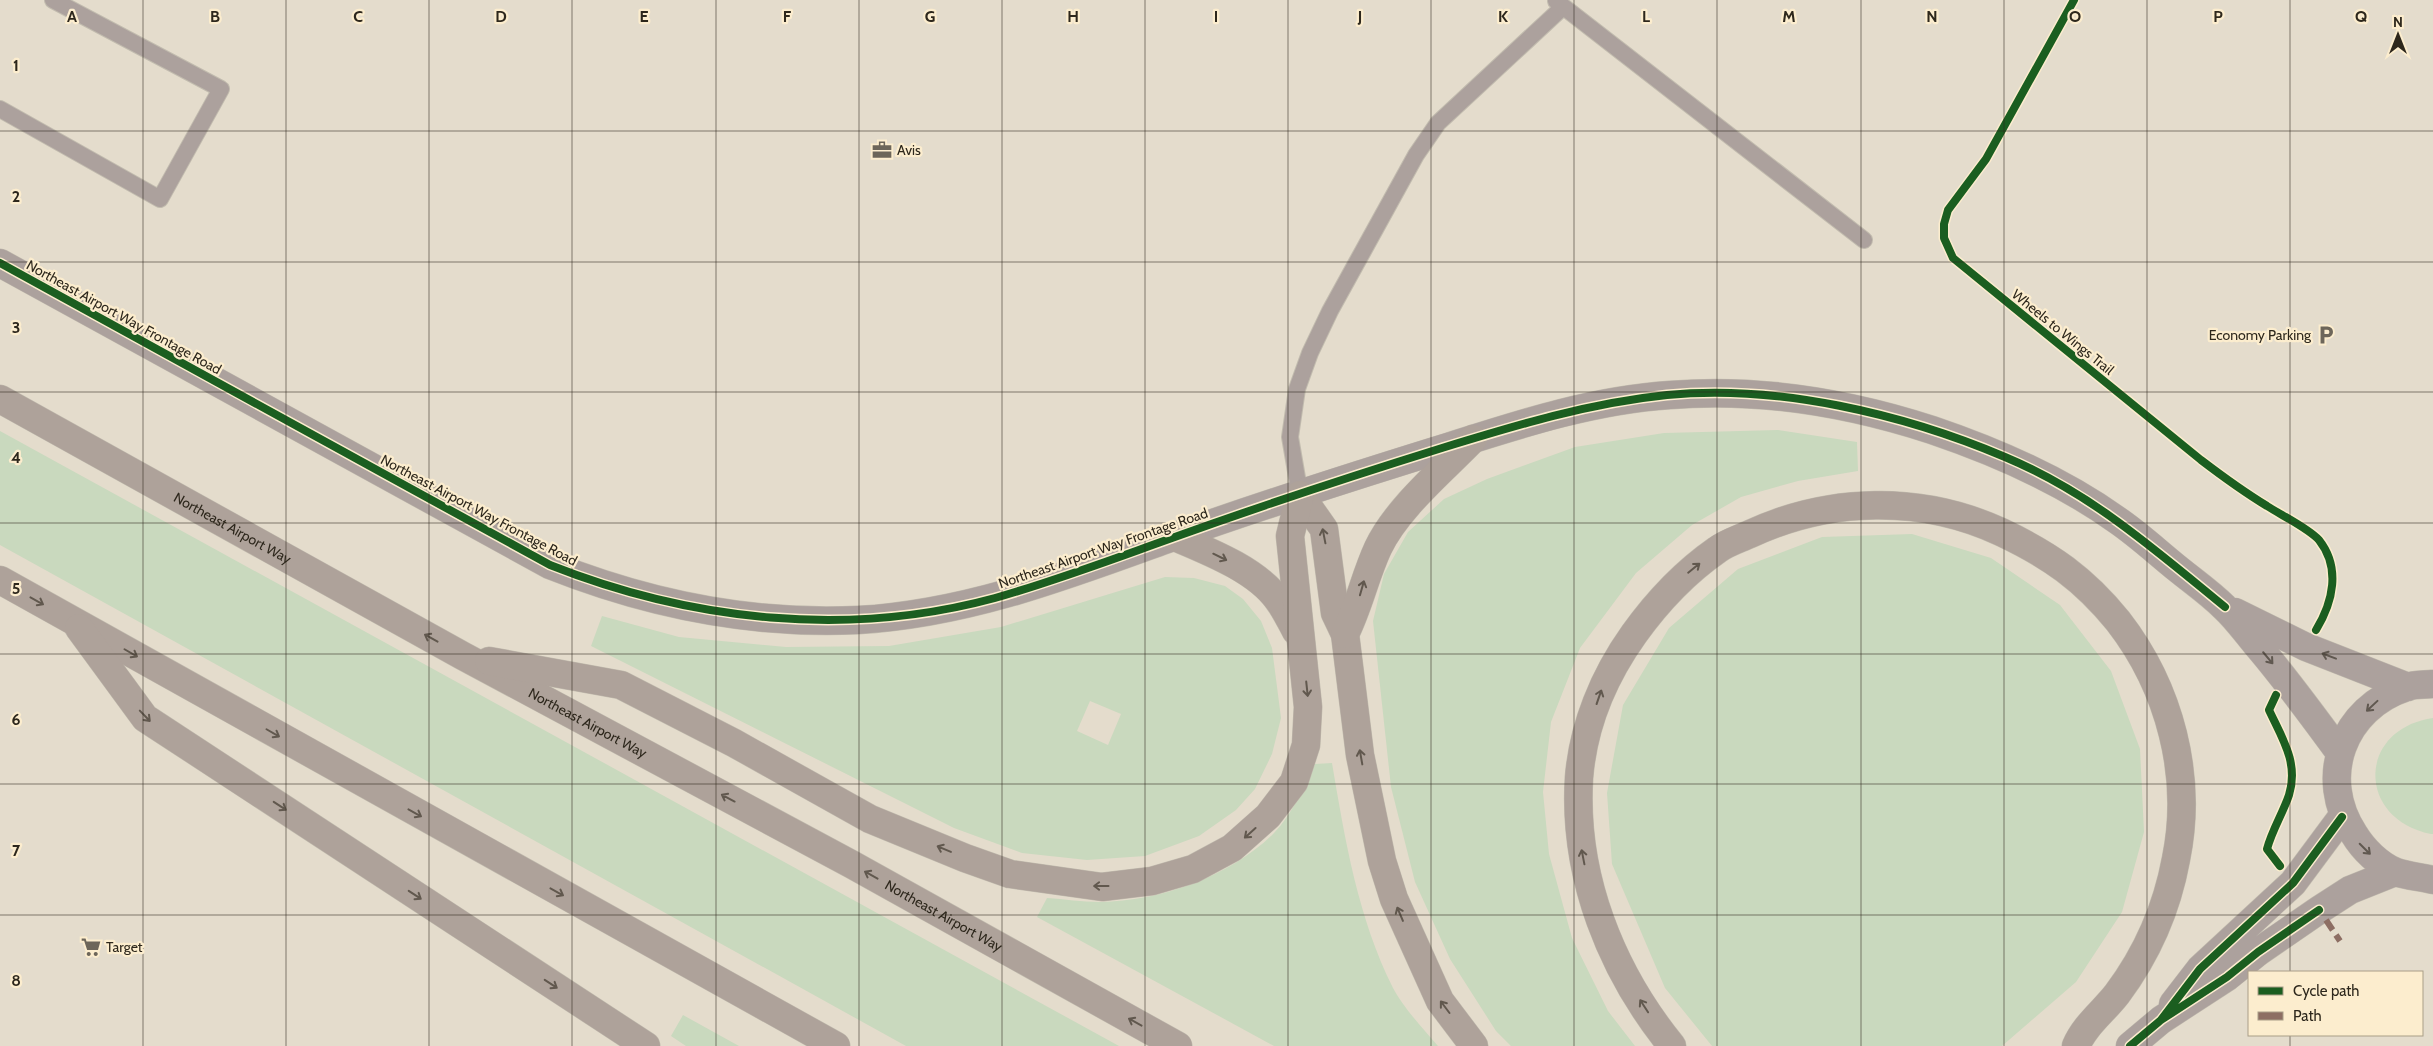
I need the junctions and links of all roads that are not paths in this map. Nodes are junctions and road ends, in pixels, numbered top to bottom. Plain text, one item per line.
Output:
1 (53, 0) edge
2 (1558, 3) edge
3 (0, 109) edge
4 (1864, 240) dead end
5 (0, 263) edge
6 (0, 399) edge
7 (1473, 439) junction
8 (1300, 495) junction
9 (1175, 536) junction
10 (0, 580) edge
11 (2225, 607) junction
12 (74, 621) junction
13 (1345, 634) junction
14 (1302, 640) junction
15 (463, 656) junction
16 (2420, 685) edge
17 (2340, 753) junction
18 (2342, 817) junction
19 (2395, 872) junction
20 (2433, 880) edge
21 (2161, 1020) junction
22 (646, 1046) edge
23 (836, 1046) edge
24 (1178, 1046) edge
25 (1474, 1046) edge
26 (1672, 1046) edge
27 (2076, 1046) edge
28 (2130, 1046) edge

1 - 3 lane
2 - 4 lane
2 - 8 lane
5 - 9 street, Northeast Airport Way Frontage Road
15 -> 6 main road, Northeast Airport Way
7 - 8 street, Northeast Airport Way Frontage Road
7 - 11 street, Northeast Airport Way Frontage Road
13 -> 7 main road
8 - 9 street, Northeast Airport Way Frontage Road
13 -> 8 main road
8 - 14 main road
9 -> 14 main road
10 -> 12 main road
16 -> 11 street, Northeast Airport Way Frontage Road
11 -> 17 street, Northeast Airport Way Frontage Road
12 -> 22 main road
12 -> 23 main road
25 -> 13 main road
14 -> 15 main road
24 -> 15 main road, Northeast Airport Way
16 -> 17 street
17 - 18 street
18 -> 19 street
18 - 21 street
19 - 20 street
19 - 21 street
21 - 28 street
26 -> 27 main road

